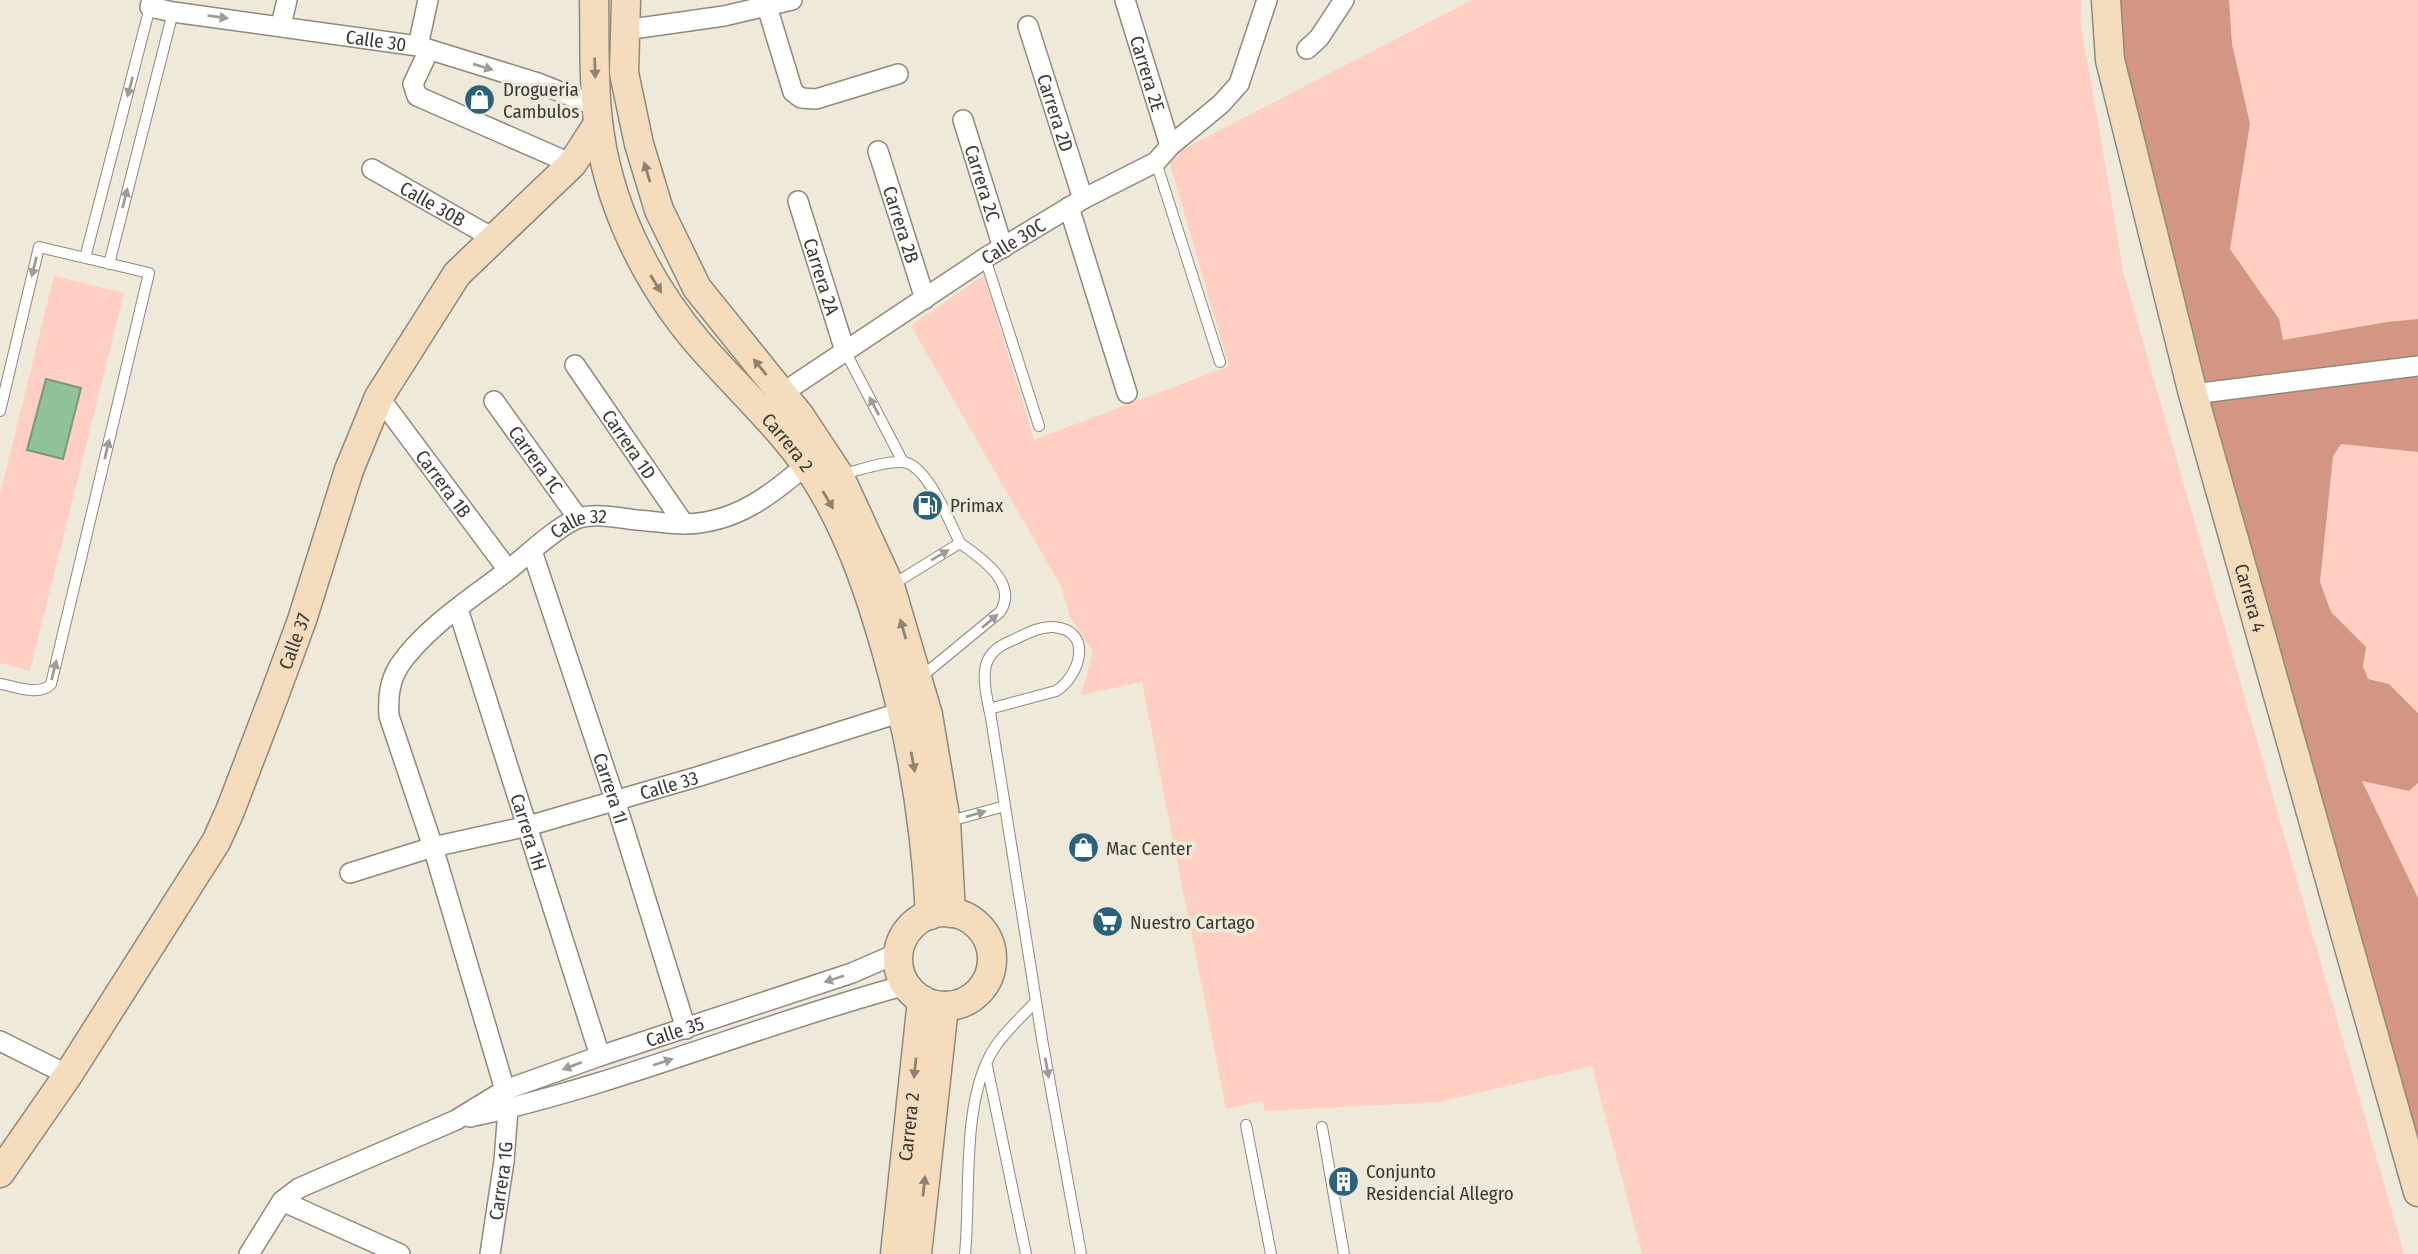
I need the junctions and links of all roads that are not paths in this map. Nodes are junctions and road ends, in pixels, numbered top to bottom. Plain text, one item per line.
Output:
1 (287, 0) edge
2 (428, 0) edge
3 (594, 0) edge
4 (626, 0) edge
5 (792, 0) edge
6 (1125, 0) edge
7 (1267, 0) edge
8 (1344, 0) edge
9 (2106, 0) edge
10 (151, 4) edge
11 (766, 4) edge
12 (173, 12) junction
13 (281, 26) junction
14 (1028, 26) dead end
15 (625, 30) junction
16 (424, 48) junction
17 (1307, 49) dead end
18 (898, 74) dead end
19 (597, 115) junction
20 (963, 120) dead end
21 (1170, 146) junction
22 (878, 151) dead end
23 (1156, 162) junction
24 (572, 164) junction
25 (372, 169) dead end
26 (798, 201) dead end
27 (1076, 203) junction
28 (493, 238) junction
29 (1003, 248) junction
30 (85, 258) junction
31 (985, 258) junction
32 (108, 264) junction
33 (925, 299) junction
34 (845, 351) junction
35 (1220, 362) dead end
36 (575, 365) dead end
37 (2418, 366) edge
38 (1127, 393) dead end
39 (781, 394) junction
40 (2193, 394) junction
41 (379, 397) junction
42 (494, 401) dead end
43 (0, 411) edge
44 (1039, 426) dead end
45 (904, 462) junction
46 (806, 465) junction
47 (839, 475) junction
48 (578, 518) junction
49 (684, 524) junction
50 (960, 543) junction
51 (531, 551) junction
52 (509, 570) junction
53 (890, 586) junction
54 (458, 609) junction
55 (918, 680) junction
56 (0, 684) edge
57 (989, 709) junction
58 (902, 712) junction
59 (615, 800) junction
60 (1006, 806) junction
61 (946, 822) junction
62 (528, 826) junction
63 (433, 847) junction
64 (350, 873) dead end
65 (940, 914) junction
66 (898, 953) junction
67 (924, 997) junction
68 (1036, 1001) junction
69 (685, 1029) junction
70 (0, 1041) edge
71 (600, 1056) junction
72 (987, 1063) junction
73 (68, 1074) junction
74 (507, 1099) junction
75 (1246, 1125) dead end
76 (1322, 1127) dead end
77 (0, 1173) edge
78 (2418, 1192) edge
79 (282, 1202) junction
80 (967, 1250) edge
81 (249, 1254) edge
82 (400, 1254) edge
83 (490, 1254) edge
84 (895, 1254) edge
85 (917, 1254) edge
86 (1026, 1254) edge
87 (1081, 1254) edge
88 (1270, 1254) edge
89 (1344, 1254) edge

1 - 13 street
2 - 16 street
3 -> 19 main road, Carrera 2
4 - 15 main road, Carrera 2
5 - 11 street
6 - 21 street, Carrera 2E
7 - 21 street, Calle 30C
8 - 17 street
9 - 40 main road, Carrera 4
10 - 12 street, Calle 30
10 -> 30 lane
11 - 15 street
11 - 18 street
12 -> 13 street, Calle 30
32 -> 12 lane
13 - 16 street, Calle 30
14 - 27 street, Carrera 2D
39 -> 15 main road, Carrera 2
16 -> 19 street, Calle 30
16 - 24 street
19 - 24 main road, Calle 37
19 -> 46 main road, Carrera 2
20 - 29 street, Carrera 2C
21 - 23 street, Calle 30C
22 - 33 street, Carrera 2B
23 - 27 street, Calle 30C
23 - 35 lane
24 - 28 main road, Calle 37
25 - 28 street, Calle 30B
26 - 34 street, Carrera 2A
27 - 29 street, Calle 30C
27 - 38 street, Carrera 2D
28 - 41 main road, Calle 37
29 - 31 street, Calle 30C
30 - 32 lane
30 -> 43 lane
31 - 33 street, Calle 30C
31 - 44 lane
56 -> 32 lane
33 - 34 street, Calle 30C
34 - 39 street, Calle 30C
45 -> 34 lane
36 - 49 street, Carrera 1D
37 - 40 street
39 - 47 main road, Carrera 2
40 - 78 main road, Carrera 4
41 - 52 street, Carrera 1B
41 - 73 main road, Calle 37
42 - 48 street, Carrera 1C
45 - 47 lane
45 - 50 lane
46 - 49 street, Calle 32
46 -> 58 main road, Carrera 2
47 - 53 main road, Carrera 2
48 - 49 street, Calle 32
48 - 51 street, Calle 32
53 -> 50 lane
55 -> 50 lane
51 - 52 street, Calle 32
51 - 59 street, Carrera 1I
52 - 54 street, Calle 32
55 -> 53 main road, Carrera 2
54 - 62 street, Carrera 1H
54 - 63 street, Calle 32
55 - 61 main road, Carrera 2
57 - 57 lane
57 - 60 lane
58 - 59 street, Calle 33
58 -> 65 main road, Carrera 2
59 - 62 street, Calle 33
59 - 69 street, Carrera 1I
61 -> 60 lane
60 - 68 lane
61 - 65 main road, Carrera 2
62 - 63 street, Calle 33
62 - 71 street, Carrera 1H
63 - 64 street, Calle 33
63 - 74 street
65 - 66 main road
65 - 67 main road
66 - 67 main road
66 -> 69 street, Calle 35
74 -> 67 street, Calle 35
67 -> 84 main road, Carrera 2
85 -> 67 main road, Carrera 2
68 - 72 lane
68 -> 87 lane
69 - 71 street, Calle 35
70 - 73 street
71 -> 74 street, Calle 35
72 - 80 lane
72 - 86 lane
73 - 77 main road, Calle 37
74 - 79 street, Calle 35
74 - 83 street, Carrera 1G
75 - 88 lane
76 - 89 lane
79 - 81 street
79 - 82 street

